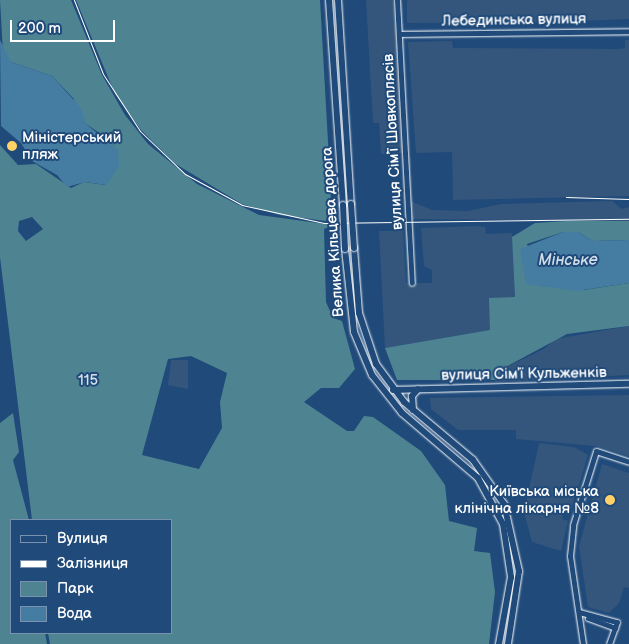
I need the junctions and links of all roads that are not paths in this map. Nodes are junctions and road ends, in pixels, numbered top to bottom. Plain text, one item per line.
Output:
1 (329, 0) edge
2 (397, 0) edge
3 (338, 1) edge
4 (629, 30) edge
5 (399, 34) junction
6 (412, 283) dead end
7 (629, 384) edge
8 (419, 388) junction
9 (393, 390) junction
10 (413, 411) junction
11 (629, 462) edge
12 (579, 614) junction
13 (615, 628) junction
14 (499, 644) edge
15 (508, 644) edge
16 (583, 644) edge
17 (609, 644) edge

1 - 14 main road, Велика Кільцева дорога, bridge
2 - 5 street, вулиця Сімʼї Шовкоплясів
3 - 9 main road, Велика Кільцева дорога, bridge
4 - 5 street, Лебединська вулиця
5 - 6 street, вулиця Сімʼї Шовкоплясів
7 - 8 main road, вулиця Сімʼї Кульженків
8 - 9 main road, вулиця Сімʼї Кульженків
8 - 10 main road, вулиця Сімʼї Кульженків
9 - 10 main road, Велика Кільцева дорога
10 - 15 main road, Велика Кільцева дорога
11 - 12 street
12 - 13 street
12 - 13 street
12 - 16 street
13 - 17 street

